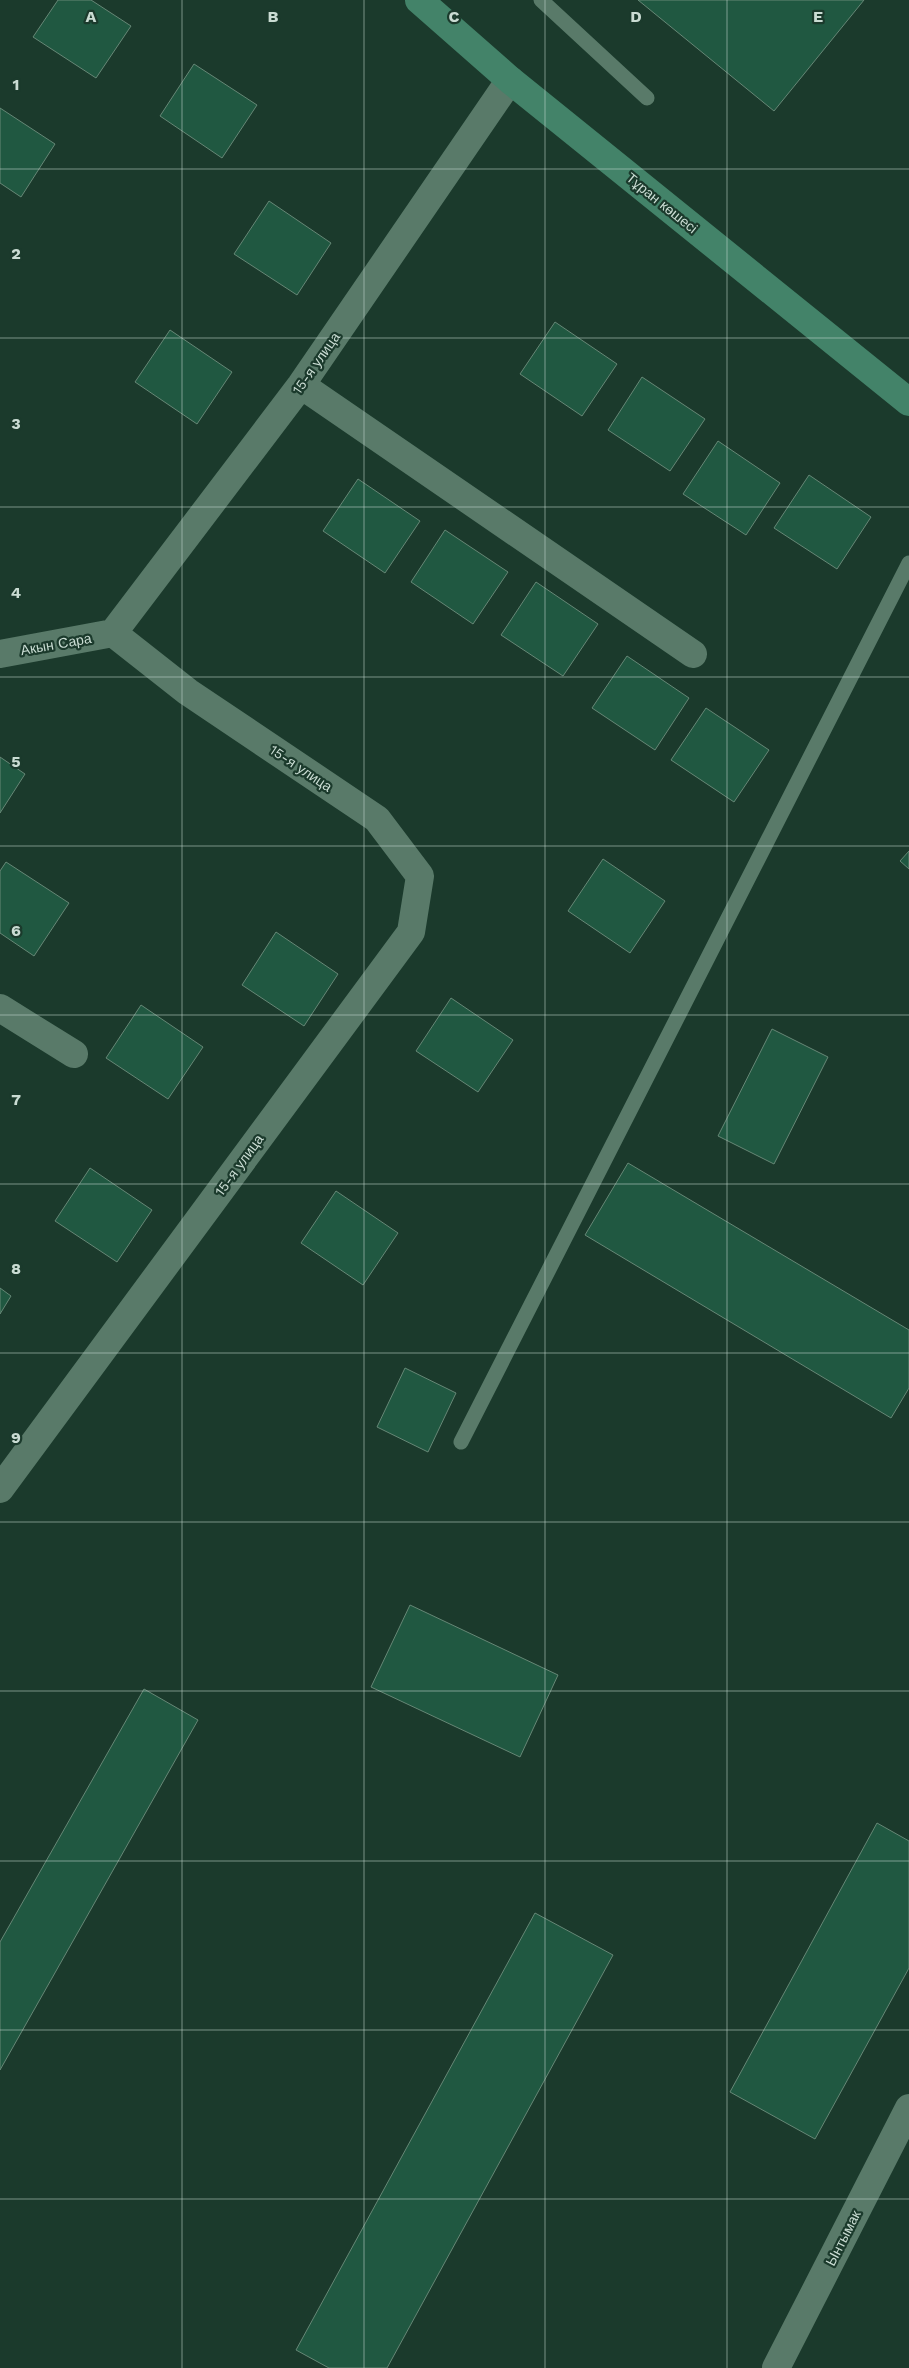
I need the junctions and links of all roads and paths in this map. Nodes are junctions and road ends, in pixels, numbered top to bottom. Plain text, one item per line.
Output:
1 (419, 0) edge
2 (541, 0) edge
3 (510, 80) junction
4 (647, 98) dead end
5 (301, 385) junction
6 (909, 402) edge
7 (909, 563) edge
8 (112, 633) junction
9 (0, 654) edge
10 (693, 654) dead end
11 (0, 1008) edge
12 (74, 1054) dead end
13 (461, 1442) dead end
14 (0, 1489) edge
15 (909, 2108) edge
16 (776, 2368) edge

1 - 3 street, Тұран көшесі
2 - 4 lane
3 - 5 street, 15-я улица
3 - 6 street, Тұран көшесі
5 - 8 street, 15-я улица
5 - 10 street
7 - 13 lane
8 - 9 street, Акын Сара
8 - 14 street, 15-я улица
11 - 12 street
15 - 16 street, Ынтымак

